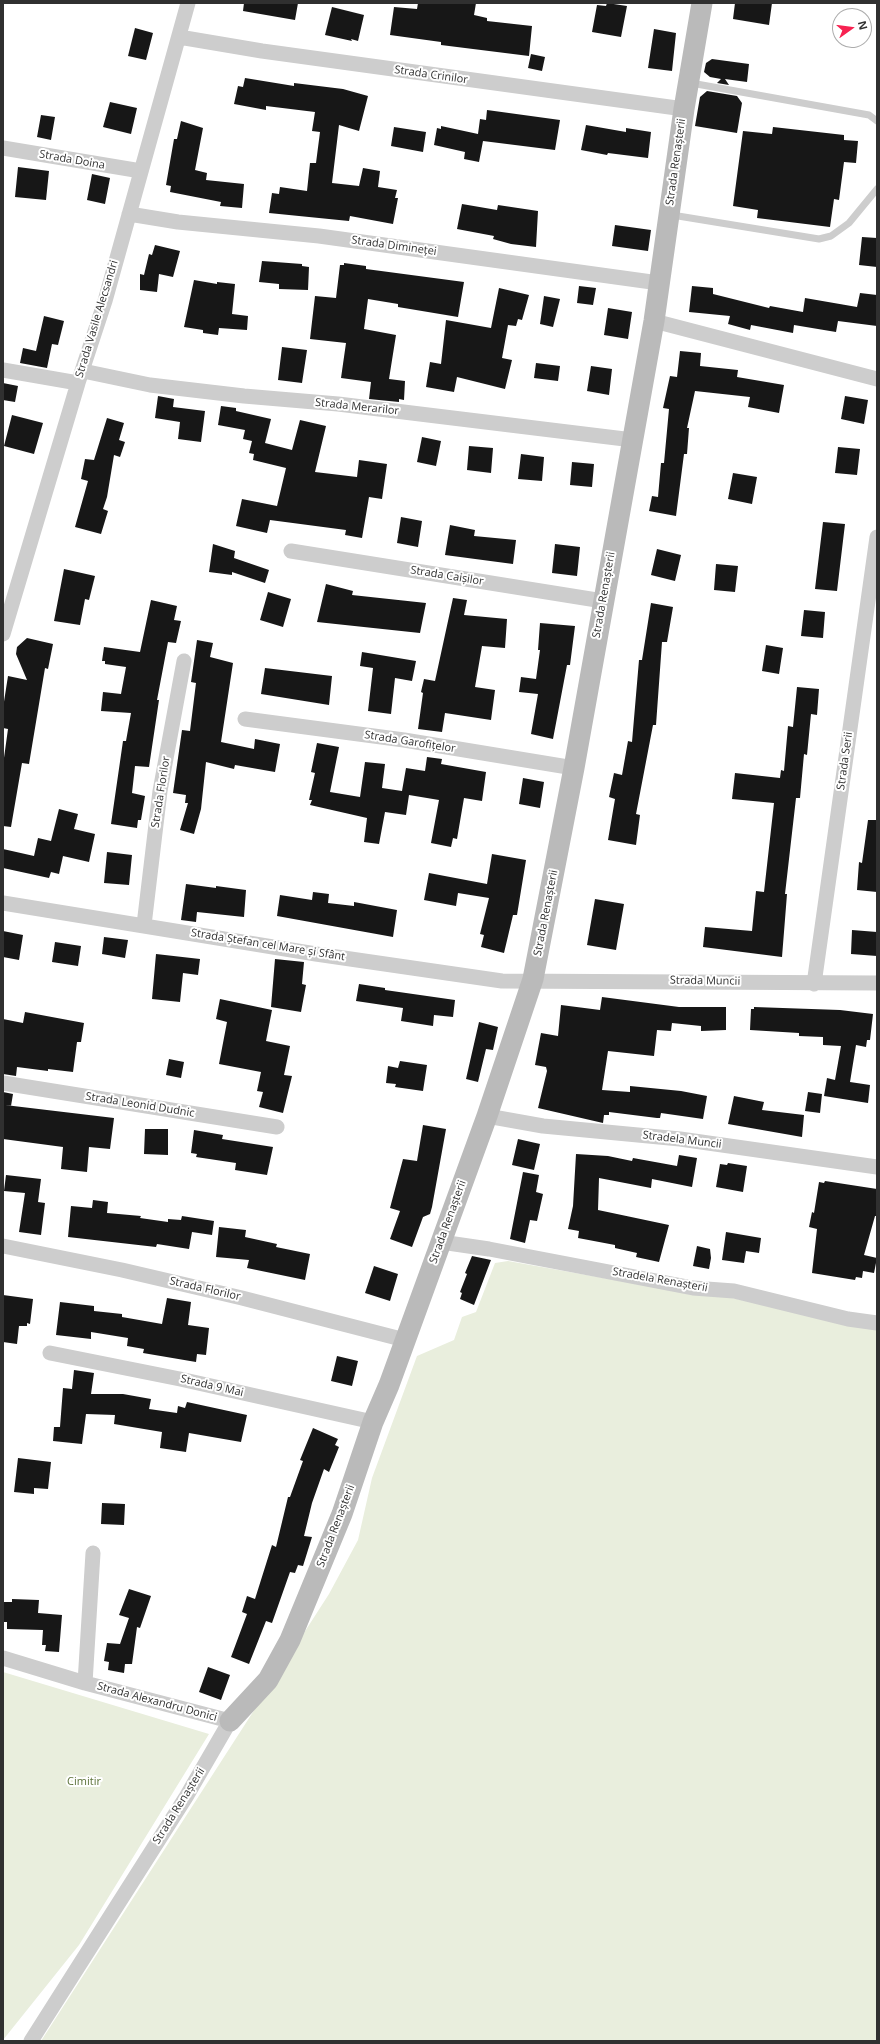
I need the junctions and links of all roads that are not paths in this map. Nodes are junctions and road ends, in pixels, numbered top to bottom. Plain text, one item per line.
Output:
1 (188, 3) edge
2 (702, 3) edge
3 (179, 37) junction
4 (688, 82) junction
5 (684, 109) junction
6 (877, 121) edge
7 (3, 148) edge
8 (141, 171) junction
9 (877, 189) edge
10 (128, 214) junction
11 (668, 215) junction
12 (659, 283) junction
13 (654, 321) junction
14 (3, 370) edge
15 (80, 377) junction
16 (877, 379) edge
17 (633, 440) junction
18 (877, 537) edge
19 (291, 551) dead end
20 (9, 590) edge
21 (603, 601) junction
22 (3, 634) edge
23 (184, 661) dead end
24 (245, 719) dead end
25 (574, 768) junction
26 (3, 903) edge
27 (144, 925) junction
28 (533, 980) junction
29 (877, 983) edge
30 (814, 984) junction
31 (3, 1083) edge
32 (487, 1116) junction
33 (277, 1127) dead end
34 (877, 1166) edge
35 (441, 1242) junction
36 (3, 1246) edge
37 (877, 1323) edge
38 (405, 1340) junction
39 (50, 1353) dead end
40 (373, 1422) junction
41 (93, 1553) dead end
42 (3, 1658) edge
43 (85, 1683) junction
44 (230, 1722) junction
45 (31, 2041) edge

1 - 3 street, Strada Vasile Alecsandri
2 - 4 street, Strada Renașterii
3 - 5 street, Strada Crinilor
3 - 8 street, Strada Vasile Alecsandri
4 - 5 street, Strada Renașterii
4 - 6 lane
5 - 11 street, Strada Renașterii
7 - 8 street, Strada Doina
8 - 10 street, Strada Vasile Alecsandri
9 - 11 lane
10 - 12 street, Strada Dimineței
10 - 15 street, Strada Vasile Alecsandri
11 - 12 street, Strada Renașterii
12 - 13 street, Strada Renașterii
13 - 16 street
13 - 17 street, Strada Renașterii
14 - 15 street, Strada Merarilor
15 - 17 street, Strada Merarilor
15 - 20 street, Strada Vasile Alecsandri
17 - 21 street, Strada Renașterii
18 - 30 street, Strada Serii
19 - 21 street, Strada Caișilor
20 - 22 street, Strada Vasile Alecsandri
21 - 25 street, Strada Renașterii
23 - 27 street, Strada Florilor
24 - 25 street, Strada Garofițelor
25 - 28 street, Strada Renașterii
26 - 27 street, Strada Ștefan cel Mare și Sfânt
27 - 28 street, Strada Ștefan cel Mare și Sfânt
28 - 30 street, Strada Muncii
28 - 32 street, Strada Renașterii
29 - 30 street, Strada Muncii
31 - 33 street, Strada Leonid Dudnic
32 - 34 street, Stradela Muncii
32 - 35 street, Strada Renașterii
35 - 37 street, Stradela Renașterii
35 - 38 street, Strada Renașterii
36 - 38 street, Strada Florilor
38 - 40 street, Strada Renașterii
39 - 40 street, Strada 9 Mai
40 - 44 street, Strada Renașterii
41 - 43 street, Strada Alexandru Donici
42 - 43 street, Strada Alexandru Donici
43 - 44 street, Strada Alexandru Donici
44 - 45 street, Strada Renașterii

